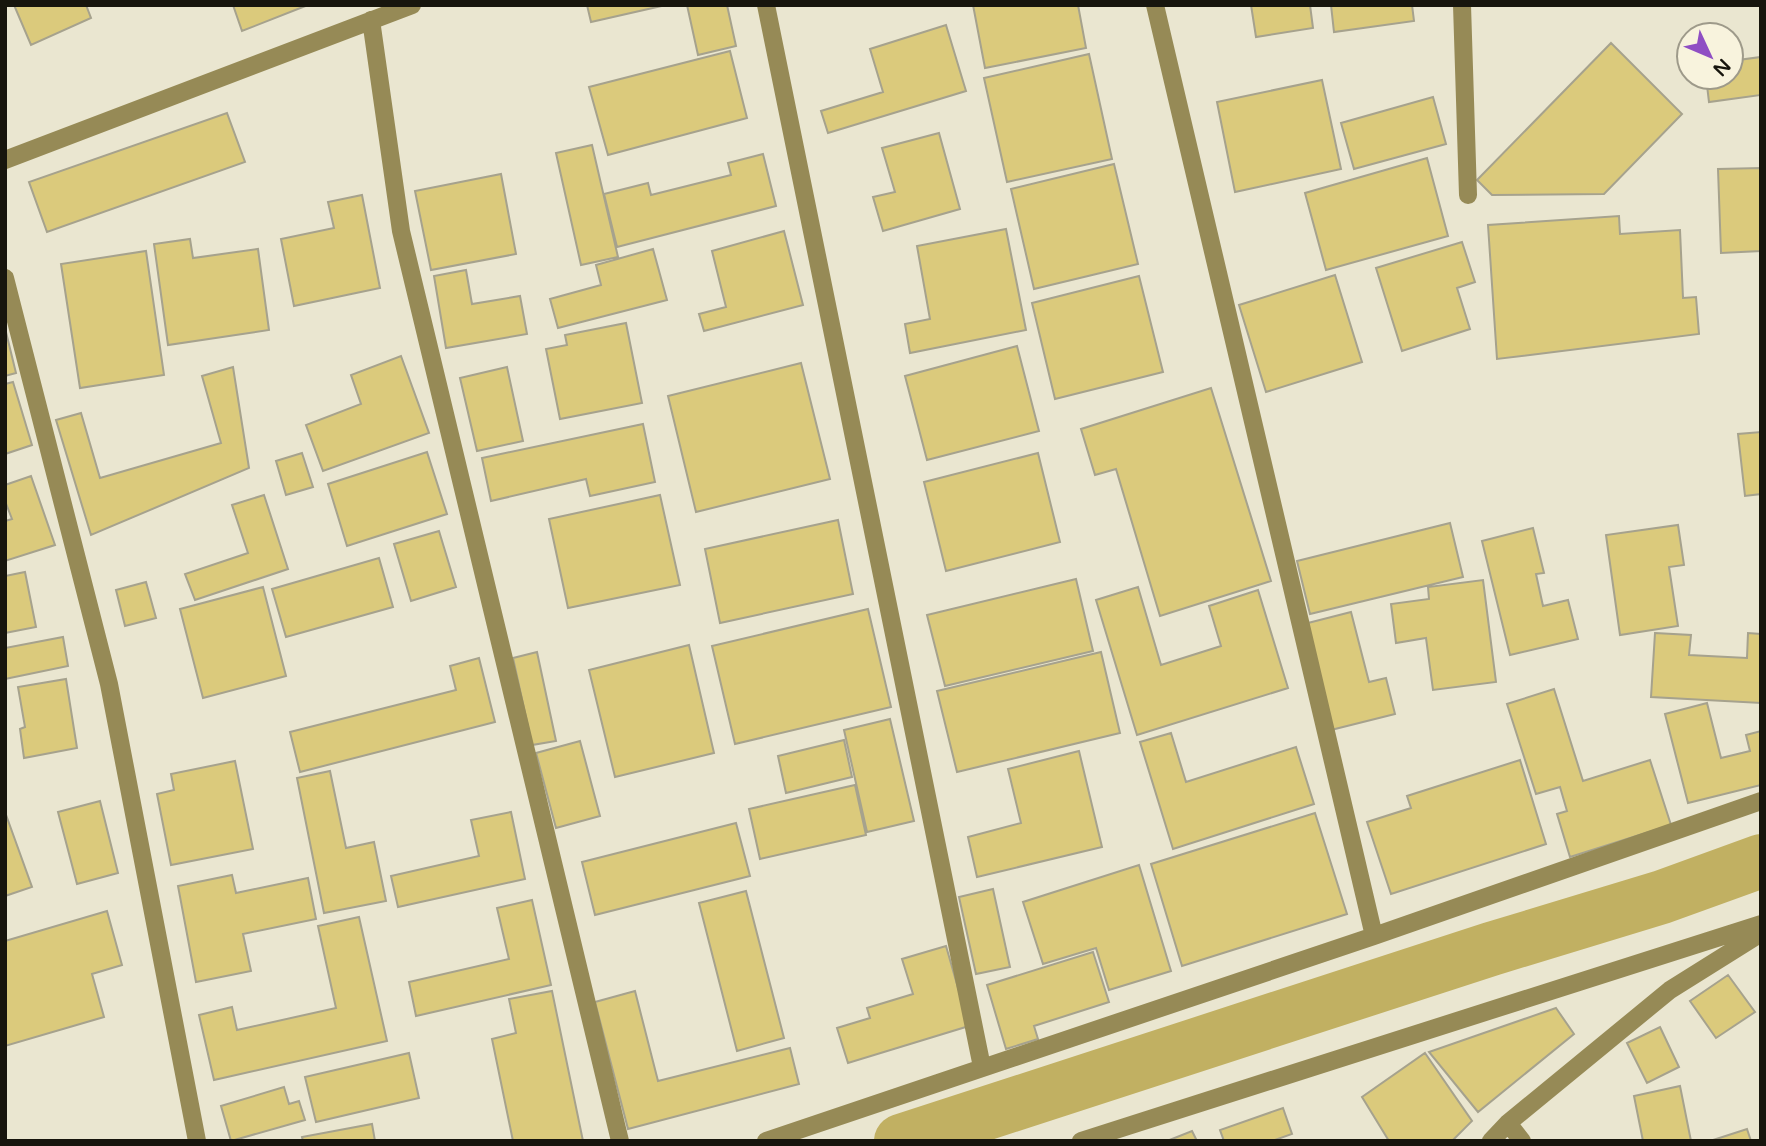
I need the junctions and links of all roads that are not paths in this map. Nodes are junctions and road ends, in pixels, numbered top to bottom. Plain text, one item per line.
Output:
1 (412, 5) edge
2 (766, 5) edge
3 (1155, 5) edge
4 (1462, 5) edge
5 (371, 20) junction
6 (5, 160) edge
7 (1468, 195) dead end
8 (5, 278) edge
9 (1761, 801) edge
10 (1761, 924) edge
11 (1761, 933) edge
12 (1374, 936) junction
13 (982, 1067) junction
14 (1508, 1123) junction
15 (197, 1141) edge
16 (620, 1141) edge
17 (766, 1141) edge
18 (1081, 1141) edge
19 (1492, 1141) edge
20 (1522, 1141) edge

1 - 5 street
2 - 13 street
3 - 12 street
4 - 7 street
5 - 6 street
5 - 16 street
8 - 15 street
9 - 12 street
10 - 18 street
11 - 14 street
12 - 13 street
13 - 17 street
14 - 19 street
14 - 20 street

